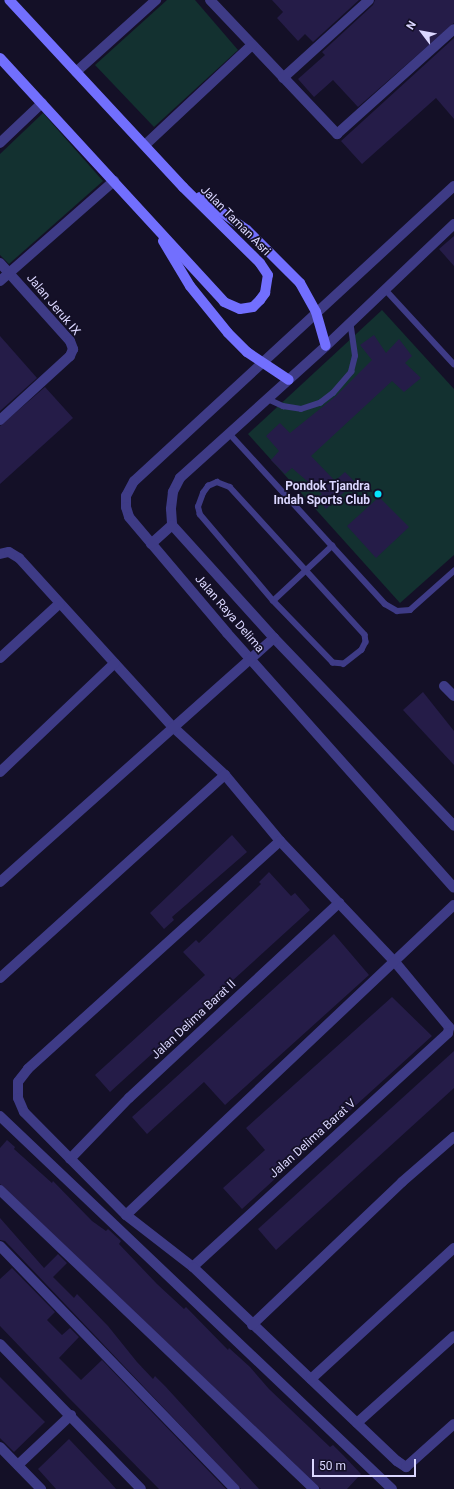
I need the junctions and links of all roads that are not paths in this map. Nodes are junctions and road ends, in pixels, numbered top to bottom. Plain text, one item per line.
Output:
1 (9, 0) edge
2 (156, 0) edge
3 (369, 0) edge
4 (216, 2) edge
5 (454, 29) edge
6 (252, 45) junction
7 (0, 58) edge
8 (76, 72) junction
9 (282, 78) junction
10 (42, 103) junction
11 (0, 143) edge
12 (145, 145) junction
13 (114, 181) junction
14 (454, 186) edge
15 (183, 187) junction
16 (150, 221) junction
17 (454, 224) edge
18 (0, 263) edge
19 (9, 273) junction
20 (0, 281) edge
21 (384, 289) junction
22 (316, 312) junction
23 (350, 322) junction
24 (326, 346) junction
25 (263, 362) junction
26 (454, 364) edge
27 (291, 378) junction
28 (268, 398) junction
29 (0, 420) edge
30 (230, 434) junction
31 (172, 525) junction
32 (151, 544) junction
33 (332, 546) junction
34 (0, 554) edge
35 (307, 570) junction
36 (454, 571) edge
37 (273, 601) junction
38 (60, 603) junction
39 (274, 638) junction
40 (0, 658) edge
41 (251, 660) junction
42 (115, 663) junction
43 (444, 686) dead end
44 (454, 696) edge
45 (173, 728) junction
46 (0, 772) edge
47 (225, 775) junction
48 (454, 826) edge
49 (280, 841) junction
50 (0, 882) edge
51 (454, 888) edge
52 (339, 903) junction
53 (454, 905) edge
54 (395, 962) junction
55 (0, 978) edge
56 (0, 1116) edge
57 (454, 1137) edge
58 (70, 1159) junction
59 (0, 1190) edge
60 (126, 1215) junction
61 (0, 1246) edge
62 (454, 1248) edge
63 (193, 1267) junction
64 (252, 1324) junction
65 (454, 1336) edge
66 (0, 1344) edge
67 (310, 1380) junction
68 (70, 1415) junction
69 (357, 1423) junction
70 (454, 1424) edge
71 (0, 1447) edge
72 (18, 1465) junction
73 (41, 1489) edge
74 (141, 1489) edge
75 (235, 1489) edge
76 (314, 1489) edge
77 (392, 1489) edge

1 - 8 main road, Jalan Taman Asri
2 - 8 street
3 - 9 street
4 - 6 street
5 - 9 street
6 - 9 street
6 - 12 street
7 - 10 main road, Jalan Taman Asri
8 - 12 main road, Jalan Taman Asri
10 - 11 street
10 - 13 main road, Jalan Taman Asri
12 - 15 main road, Jalan Taman Asri
13 - 16 main road, Jalan Taman Asri
13 - 19 street
14 - 22 street
15 - 16 main road, Jalan Taman Asri
15 - 22 main road
16 - 25 main road
17 - 21 street
18 - 19 street
19 - 20 street
19 - 29 street, Jalan Jeruk IX
21 - 23 street
21 - 26 lane
22 - 24 main road
22 - 25 street
23 - 24 street
23 - 28 lane
24 - 27 street
25 - 27 main road
25 - 32 street, Jalan Raya Delima
27 - 28 street
28 - 30 street
30 - 31 street
30 - 33 lane
31 - 32 street
31 - 39 street, Jalan Raya Delima
32 - 41 street, Jalan Raya Delima
33 - 35 lane
33 - 36 lane
34 - 38 street
35 - 37 lane
35 - 37 lane
35 - 37 lane
38 - 40 street
38 - 42 street
39 - 41 street
39 - 48 street, Jalan Raya Delima
41 - 45 street
41 - 51 street, Jalan Raya Delima
42 - 45 street
42 - 46 street
43 - 44 street
45 - 47 street
45 - 50 street
47 - 49 street
47 - 55 street
49 - 52 street
49 - 58 street
52 - 54 street
52 - 58 street, Jalan Delima Barat II
53 - 54 street
54 - 60 street
54 - 63 street, Jalan Delima Barat V
56 - 77 street
57 - 64 street
58 - 60 street
59 - 76 street
60 - 63 street
61 - 75 street
62 - 67 street
63 - 64 street
64 - 67 street
65 - 69 street
66 - 68 street
67 - 69 street
68 - 72 street
68 - 74 street
69 - 70 street
71 - 72 street
72 - 73 street

